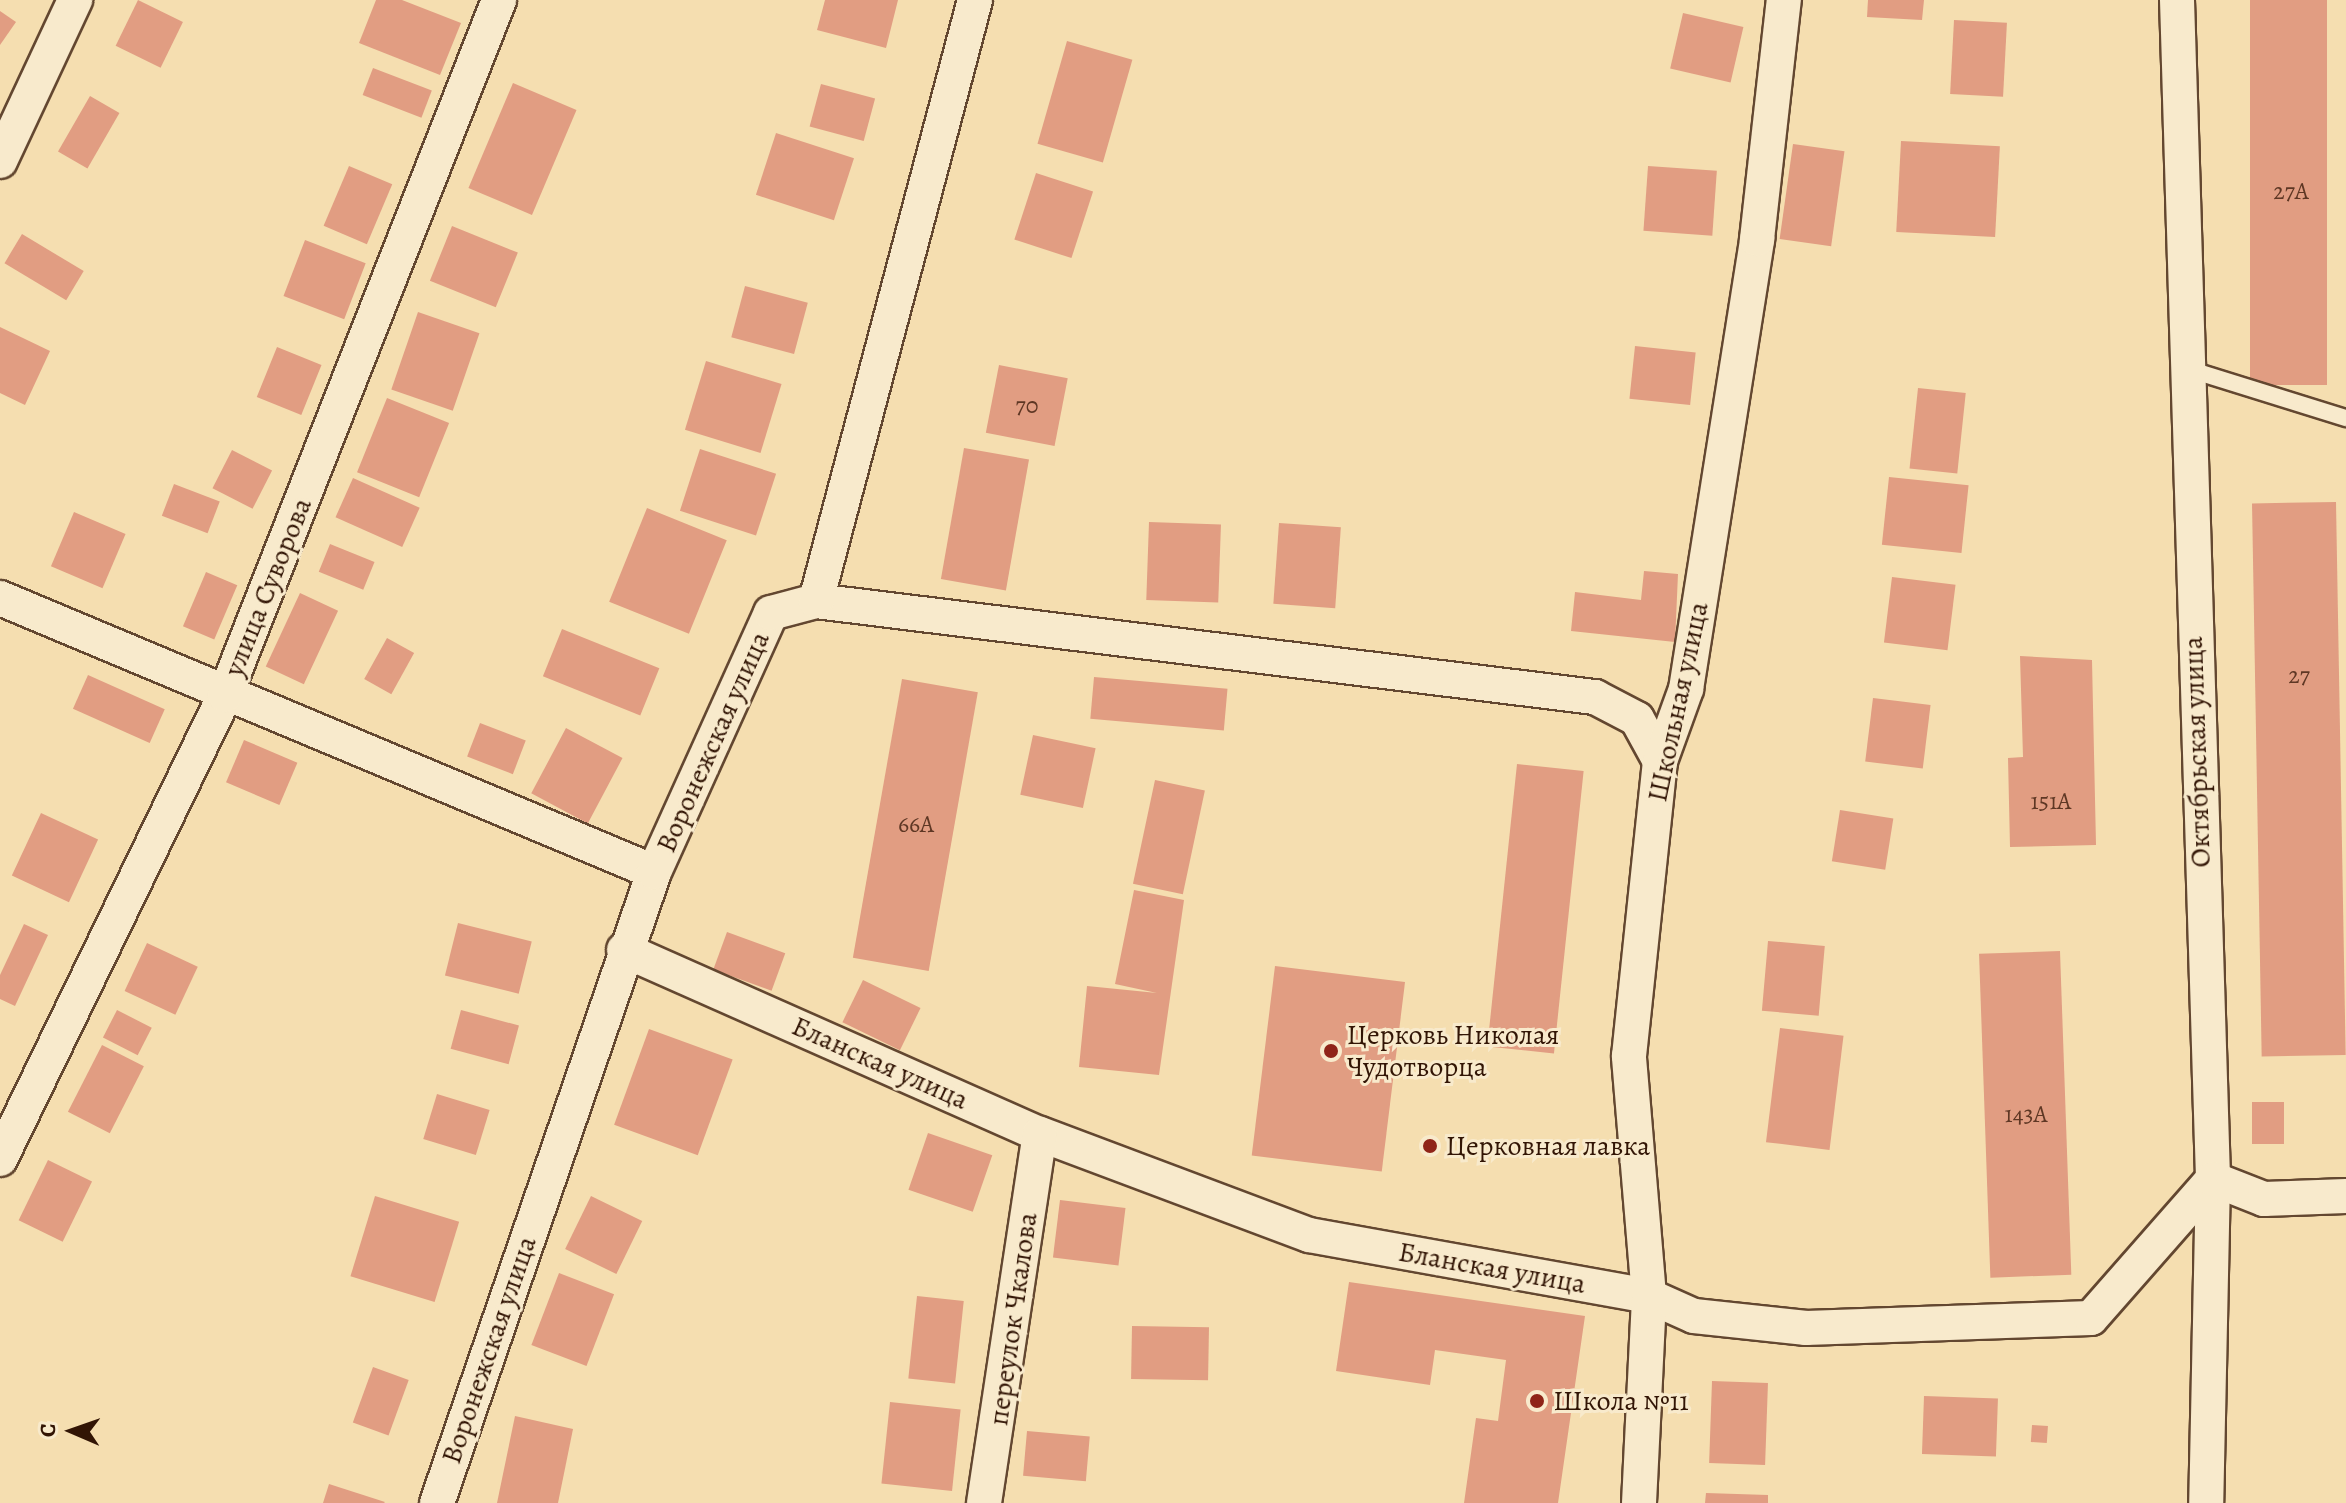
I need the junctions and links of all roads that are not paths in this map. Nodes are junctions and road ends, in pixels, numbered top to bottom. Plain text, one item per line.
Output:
1 (75, 0) edge
2 (499, 0) edge
3 (975, 0) edge
4 (1784, 0) edge
5 (2177, 0) edge
6 (0, 161) edge
7 (2184, 368) junction
8 (2346, 418) edge
9 (0, 598) edge
10 (816, 601) junction
11 (225, 695) junction
12 (1660, 761) junction
13 (654, 872) junction
14 (624, 950) junction
15 (1040, 1134) junction
16 (0, 1159) edge
17 (2213, 1179) junction
18 (2346, 1196) edge
19 (1649, 1296) junction
20 (437, 1503) edge
21 (984, 1503) edge
22 (1639, 1503) edge
23 (2206, 1503) edge

1 - 6 street
2 - 11 street, улица Суворова
3 - 10 street
4 - 12 street, Школьная улица
5 - 7 street, Октябрьская улица
7 - 8 lane
7 - 17 street, Октябрьская улица
9 - 11 street
10 - 12 street
10 - 13 street, Воронежская улица
11 - 13 street
11 - 16 street, улица Суворова
12 - 19 street, Школьная улица
13 - 14 street, Воронежская улица
14 - 15 street, Бланская улица
14 - 20 street, Воронежская улица
15 - 19 street, Бланская улица
15 - 21 street, переулок Чкалова
17 - 18 street
17 - 19 street, Бланская улица
17 - 23 street, Октябрьская улица
19 - 22 street, Школьная улица

